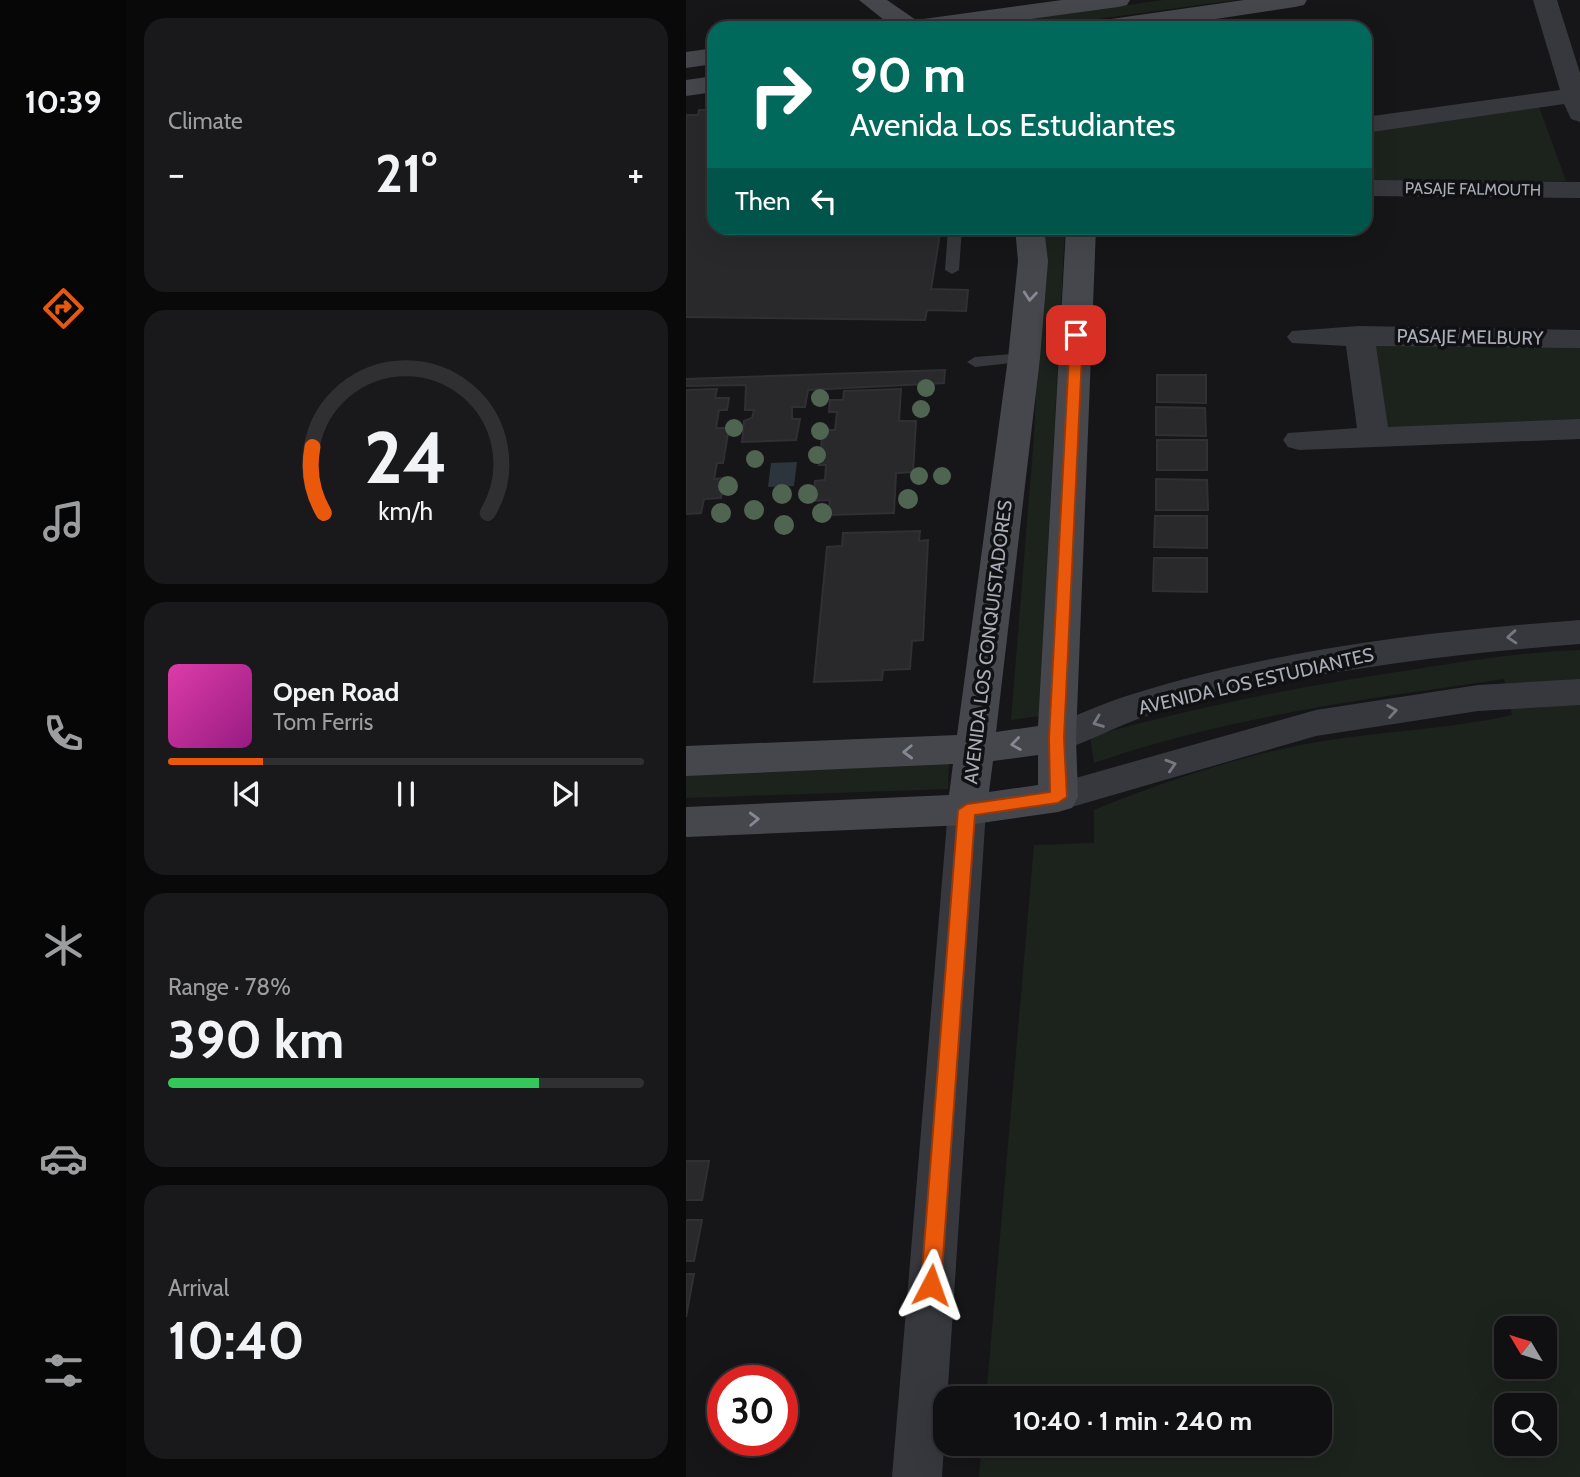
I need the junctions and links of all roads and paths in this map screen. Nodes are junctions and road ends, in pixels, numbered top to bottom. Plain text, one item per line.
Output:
1 (871, 0) edge
2 (934, 0) edge
3 (1118, 0) edge
4 (1295, 0) edge
5 (1545, 0) edge
6 (901, 21) edge
7 (965, 21) edge
8 (988, 21) edge
9 (1152, 21) edge
10 (707, 57) edge
11 (686, 60) edge
12 (707, 85) edge
13 (686, 88) edge
14 (1578, 105) edge
15 (1372, 124) edge
16 (1372, 188) edge
17 (1580, 190) edge
18 (954, 235) edge
19 (1031, 235) edge
20 (1082, 235) edge
21 (952, 270) dead end
22 (1359, 335) junction
23 (1301, 337) dead end
24 (1580, 339) edge
25 (1024, 358) junction
26 (975, 362) dead end
27 (1580, 429) edge
28 (1374, 437) junction
29 (1299, 440) dead end
30 (1580, 632) edge
31 (1580, 692) edge
32 (1056, 738) junction
33 (976, 749) junction
34 (686, 761) edge
35 (1058, 797) junction
36 (967, 810) junction
37 (686, 822) edge
38 (917, 1477) edge

1 - 6 street
2 - 7 street
3 - 8 street
4 - 9 street
5 - 14 street
10 - 11 street
12 - 13 street
14 - 15 street
16 - 17 street, PASAJE FALMOUTH
18 - 21 lane
19 -> 25 street, AVENIDA LOS CONQUISTADORES
20 - 32 street
22 - 23 street, PASAJE MELBURY
22 - 24 street, PASAJE MELBURY
22 - 28 street
25 - 26 lane
25 - 33 street, AVENIDA LOS CONQUISTADORES
27 - 28 street
28 - 29 street
30 -> 32 street, AVENIDA LOS ESTUDIANTES
35 -> 31 street
32 -> 33 street, AVENIDA LOS ESTUDIANTES
32 - 35 street
33 -> 34 street, AVENIDA LOS ESTUDIANTES
33 - 36 street, AVENIDA LOS CONQUISTADORES
35 - 36 street
37 -> 36 street
36 - 38 street, AVENIDA LOS CONQUISTADORES

